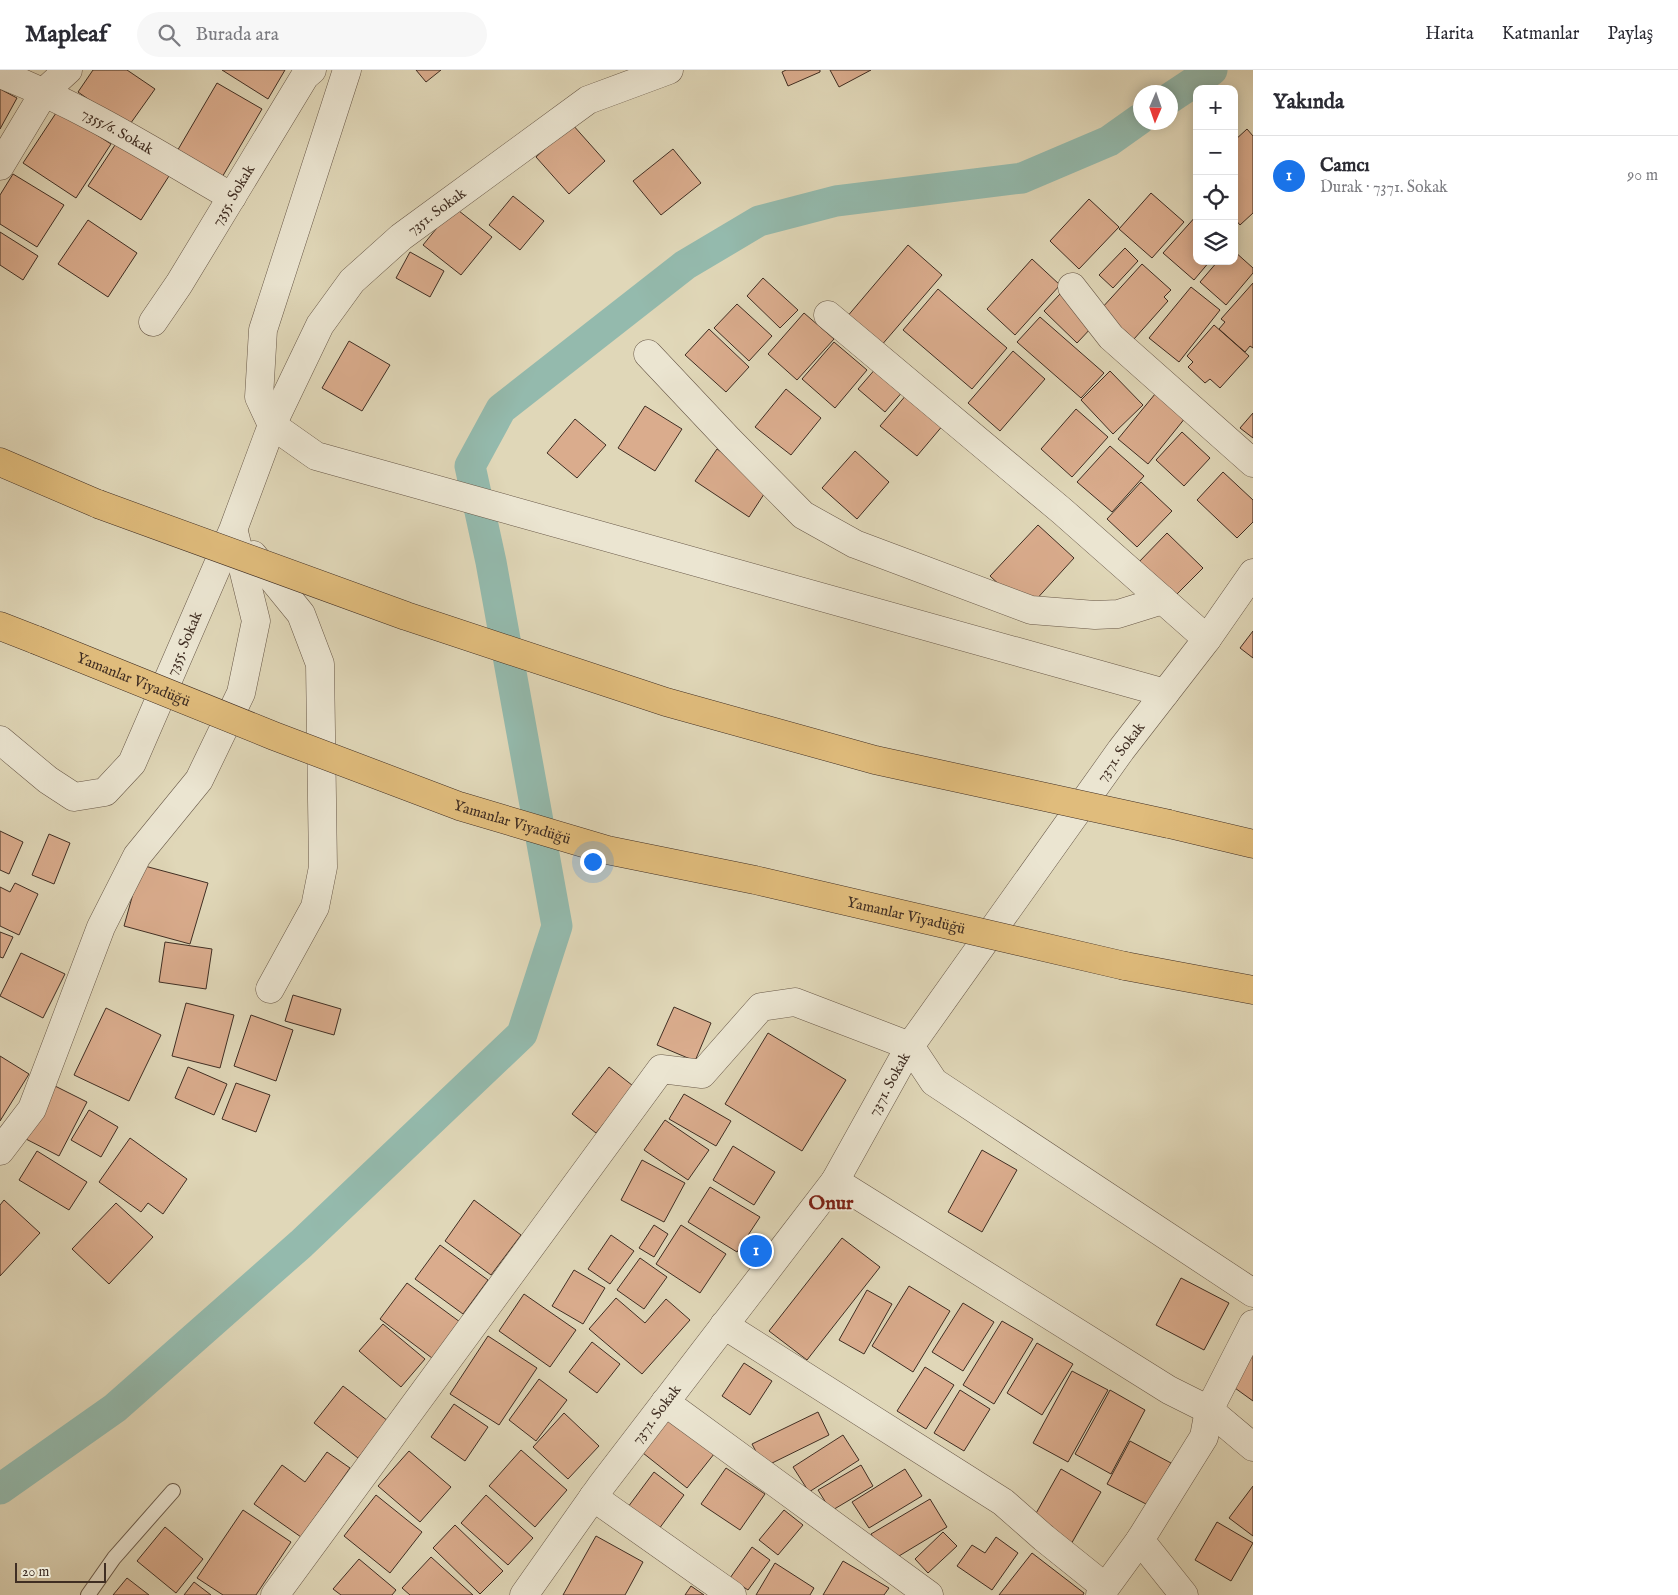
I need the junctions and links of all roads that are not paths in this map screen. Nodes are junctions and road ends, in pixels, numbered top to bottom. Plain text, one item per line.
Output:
1 (68, 70) edge
2 (312, 70) edge
3 (347, 70) edge
4 (669, 70) edge
5 (0, 74) edge
6 (45, 91) junction
7 (0, 166) edge
8 (232, 197) junction
9 (1072, 286) dead end
10 (828, 315) dead end
11 (153, 322) dead end
12 (648, 354) dead end
13 (272, 425) junction
14 (0, 462) edge
15 (1253, 463) edge
16 (233, 530) junction
17 (1253, 573) edge
18 (1162, 600) junction
19 (0, 626) edge
20 (1207, 640) junction
21 (1165, 693) junction
22 (0, 740) edge
23 (1169, 824) junction
24 (1253, 833) edge
25 (1253, 844) edge
26 (270, 989) dead end
27 (1253, 990) edge
28 (910, 1046) junction
29 (0, 1150) edge
30 (835, 1181) junction
31 (1253, 1292) edge
32 (1253, 1324) edge
33 (724, 1325) junction
34 (665, 1402) junction
35 (1209, 1410) junction
36 (1253, 1447) edge
37 (173, 1491) dead end
38 (592, 1497) junction
39 (1140, 1540) junction
40 (1103, 1591) edge
41 (527, 1594) edge
42 (88, 1595) edge
43 (275, 1595) edge
44 (732, 1595) edge
45 (929, 1595) edge
46 (1184, 1595) edge

1 - 6 street
2 - 8 street, 7355. Sokak
3 - 13 street
4 - 13 street, 7351. Sokak
5 - 6 street, 7355/6. Sokak
6 - 7 street
6 - 8 street, 7355/6. Sokak
8 - 11 street, 7355. Sokak
9 - 15 street
10 - 18 street
12 - 18 street
13 - 16 street, 7355. Sokak
13 - 21 street
14 - 23 highway, bridge
16 - 22 street, 7355. Sokak
16 - 26 street
16 - 29 street
17 - 20 street, 7371. Sokak
18 - 20 street
19 - 27 highway, Yamanlar Viyadüğü, bridge
20 - 21 street, 7371. Sokak
21 - 28 street, 7371. Sokak
23 - 24 highway
23 - 25 highway
28 - 30 street, 7371. Sokak
28 - 31 street
28 - 43 street
30 - 33 street, 7371. Sokak
30 - 35 street
32 - 35 street
33 - 34 street, 7371. Sokak
33 - 40 street
34 - 38 street, 7371. Sokak
34 - 45 street
35 - 36 street
35 - 39 street
37 - 42 lane
38 - 41 street, 7371. Sokak
38 - 44 street
39 - 40 street
39 - 46 street

